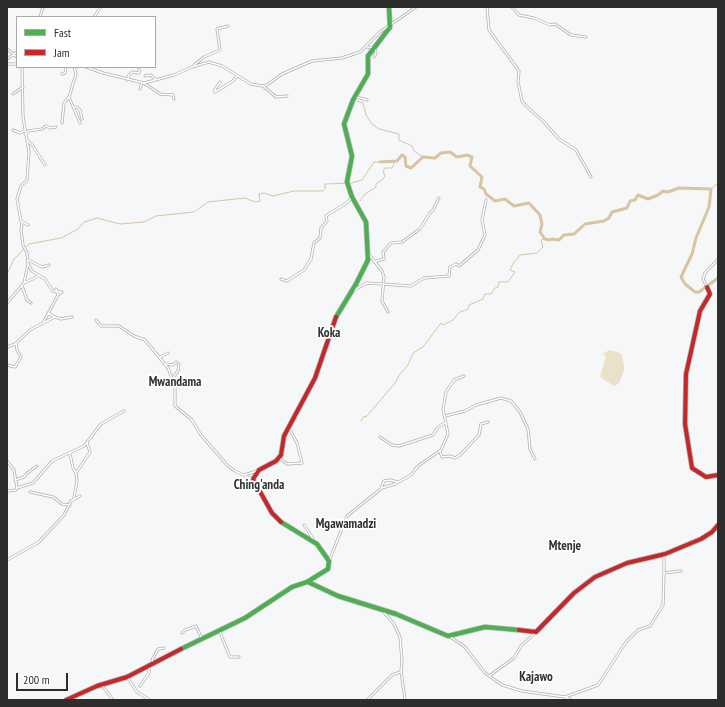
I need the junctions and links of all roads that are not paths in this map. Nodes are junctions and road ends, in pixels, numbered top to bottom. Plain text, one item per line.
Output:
1 (101, 7) edge
2 (389, 7) edge
3 (416, 7) edge
4 (487, 7) edge
5 (512, 7) edge
6 (95, 16) edge
7 (228, 26) dead end
8 (390, 26) junction
9 (586, 38) dead end
10 (367, 47) junction
11 (375, 48) junction
12 (7, 49) edge
13 (16, 53) edge
14 (13, 55) junction
15 (16, 56) edge
16 (374, 57) dead end
17 (7, 59) edge
18 (192, 67) junction
19 (22, 68) edge
20 (66, 68) edge
21 (74, 68) edge
22 (89, 68) edge
23 (139, 69) dead end
24 (62, 74) dead end
25 (145, 76) dead end
26 (237, 76) junction
27 (127, 80) junction
28 (156, 80) junction
29 (220, 82) dead end
30 (143, 83) junction
31 (263, 86) junction
32 (23, 87) junction
33 (140, 89) dead end
34 (13, 94) dead end
35 (287, 96) dead end
36 (69, 97) junction
37 (174, 99) dead end
38 (354, 100) junction
39 (367, 100) dead end
40 (74, 107) junction
41 (82, 119) dead end
42 (62, 123) dead end
43 (80, 123) dead end
44 (56, 127) dead end
45 (13, 130) dead end
46 (25, 132) junction
47 (26, 139) junction
48 (45, 165) dead end
49 (591, 177) dead end
50 (352, 197) junction
51 (439, 198) dead end
52 (486, 200) dead end
53 (22, 222) junction
54 (28, 225) dead end
55 (368, 253) junction
56 (718, 259) edge
57 (28, 260) junction
58 (374, 262) junction
59 (28, 264) junction
60 (49, 265) dead end
61 (40, 276) junction
62 (281, 279) dead end
63 (24, 283) junction
64 (383, 283) junction
65 (22, 286) junction
66 (706, 286) joint
67 (56, 289) dead end
68 (352, 291) junction
69 (58, 292) junction
70 (58, 295) junction
71 (7, 303) edge
72 (32, 303) dead end
73 (388, 312) dead end
74 (48, 313) junction
75 (55, 317) junction
76 (72, 317) dead end
77 (96, 320) dead end
78 (43, 323) junction
79 (16, 343) junction
80 (7, 347) edge
81 (168, 353) dead end
82 (160, 357) junction
83 (166, 364) junction
84 (7, 365) edge
85 (464, 376) dead end
86 (175, 385) junction
87 (124, 411) dead end
88 (445, 416) junction
89 (488, 422) dead end
90 (445, 423) junction
91 (289, 427) junction
92 (380, 438) dead end
93 (87, 443) junction
94 (440, 452) junction
95 (70, 454) junction
96 (279, 458) junction
97 (534, 459) dead end
98 (7, 461) edge
99 (37, 466) dead end
100 (260, 470) junction
101 (76, 473) junction
102 (244, 475) junction
103 (718, 475) edge
104 (253, 479) junction
105 (15, 480) junction
106 (397, 482) junction
107 (17, 488) junction
108 (380, 489) junction
109 (7, 491) edge
110 (30, 492) dead end
111 (80, 496) dead end
112 (74, 499) junction
113 (70, 505) junction
114 (304, 525) dead end
115 (718, 525) edge
116 (312, 541) junction
117 (665, 554) junction
118 (7, 560) edge
119 (328, 561) junction
120 (681, 571) dead end
121 (664, 573) junction
122 (307, 582) junction
123 (381, 609) junction
124 (219, 630) junction
125 (536, 632) junction
126 (182, 633) dead end
127 (449, 636) junction
128 (202, 639) junction
129 (164, 648) dead end
130 (239, 658) dead end
131 (151, 663) junction
132 (401, 671) junction
133 (489, 676) junction
134 (127, 677) junction
135 (101, 684) junction
136 (140, 686) dead end
137 (565, 697) junction
138 (66, 700) edge
139 (113, 700) edge
140 (150, 700) edge
141 (367, 700) edge
142 (405, 700) edge
143 (571, 700) edge

1 - 6 street
2 - 8 street
3 - 8 street
4 - 49 street
5 - 9 street
7 - 18 street
8 - 10 street
8 - 11 street
10 - 11 street
10 - 31 street
11 - 16 street
11 - 38 street
12 - 14 street
13 - 14 street
14 - 15 street
14 - 17 street
18 - 26 street
18 - 28 street
19 - 32 street
20 - 24 street
21 - 36 street
22 - 27 street
23 - 27 street
25 - 28 street
26 - 29 street
26 - 31 street
27 - 30 street
28 - 30 street
30 - 33 street
30 - 37 street
31 - 35 street
32 - 34 street
32 - 46 street
36 - 40 street
36 - 42 street
38 - 39 street
38 - 50 street
40 - 41 street
40 - 43 street
44 - 46 street
45 - 46 street
46 - 47 street
47 - 48 street
47 - 53 street
50 - 55 street
50 - 62 street
51 - 58 street
52 - 64 street
53 - 54 street
53 - 57 street
55 - 58 street
55 - 68 street
56 - 66 street
57 - 59 street
57 - 60 street
58 - 64 street
59 - 61 street
59 - 63 street
61 - 63 street
61 - 69 street
63 - 65 street
64 - 68 street
64 - 73 street
65 - 71 street
65 - 72 street
66 - 103 street
67 - 69 street
68 - 91 street
69 - 70 street
69 - 70 street
70 - 74 street
74 - 75 street
74 - 78 street
75 - 76 street
75 - 78 street
77 - 82 street
78 - 79 street
79 - 80 street
79 - 84 street
81 - 82 street
82 - 83 street
83 - 86 street
83 - 86 street
85 - 88 street
86 - 102 street
87 - 93 street
88 - 90 street
88 - 97 street
89 - 94 street
90 - 92 street
90 - 94 street
91 - 96 street
91 - 96 street
93 - 95 street
93 - 101 street
94 - 106 street
95 - 101 street
95 - 107 street
96 - 100 street
98 - 105 street
99 - 105 street
100 - 102 street
100 - 104 street
101 - 112 street
102 - 104 street
104 - 116 street
105 - 107 street
106 - 108 street
106 - 108 street
107 - 109 street
108 - 119 street
110 - 113 street
111 - 112 street
112 - 113 street
113 - 118 street
114 - 116 street
115 - 117 street
116 - 119 street
117 - 121 street
117 - 125 street
119 - 122 street
120 - 121 street
121 - 137 street
122 - 123 street
122 - 124 street
123 - 127 street
123 - 132 street
124 - 128 street
124 - 130 street
125 - 127 street
125 - 133 street
126 - 128 street
127 - 133 street
128 - 131 street
129 - 131 street
131 - 134 street
131 - 136 street
132 - 141 street
132 - 142 street
133 - 137 street
134 - 135 street
134 - 140 street
135 - 138 street
135 - 139 street
137 - 143 street

